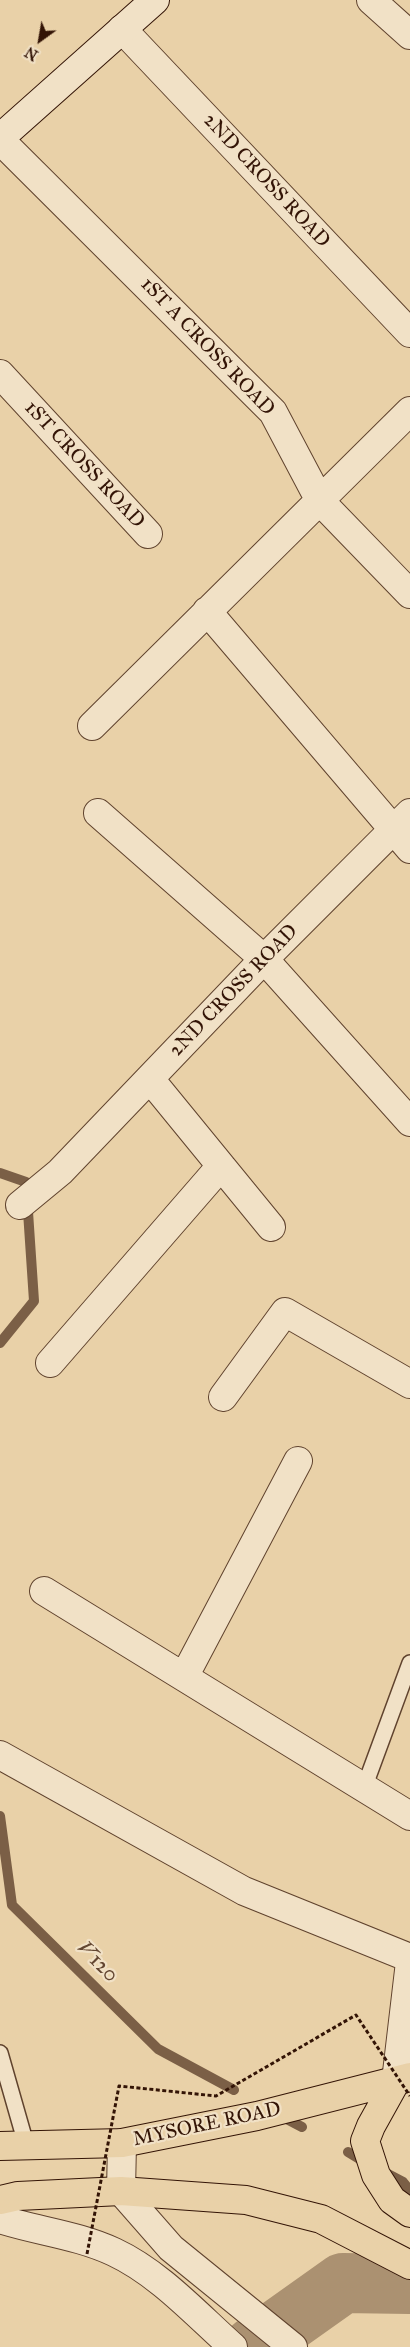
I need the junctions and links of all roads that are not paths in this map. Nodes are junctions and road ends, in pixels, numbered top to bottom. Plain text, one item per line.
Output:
1 (155, 0) edge
2 (371, 0) edge
3 (122, 29) junction
4 (410, 35) edge
5 (0, 139) edge
6 (410, 333) edge
7 (0, 374) edge
8 (410, 411) edge
9 (320, 500) junction
10 (148, 534) dead end
11 (410, 594) edge
12 (207, 611) junction
13 (92, 726) dead end
14 (98, 813) dead end
15 (402, 821) edge
16 (410, 849) edge
17 (264, 960) junction
18 (150, 1079) junction
19 (410, 1122) edge
20 (221, 1166) junction
21 (20, 1205) dead end
22 (271, 1227) dead end
23 (50, 1363) dead end
24 (410, 1384) edge
25 (223, 1397) dead end
26 (298, 1461) dead end
27 (44, 1591) dead end
28 (410, 1663) edge
29 (184, 1677) junction
30 (0, 1755) edge
31 (364, 1788) junction
32 (410, 1816) edge
33 (410, 1958) edge
34 (410, 1962) edge
35 (0, 2053) edge
36 (405, 2085) edge
37 (122, 2143) junction
38 (13, 2145) edge
39 (121, 2191) junction
40 (0, 2200) edge
41 (410, 2213) edge
42 (0, 2219) edge
43 (410, 2265) edge
44 (233, 2347) edge
45 (293, 2347) edge

1 - 3 street
2 - 4 street
3 - 5 street
3 - 6 street, 2ND CROSS ROAD
5 - 9 street, 1ST A CROSS ROAD
7 - 10 street, 1ST CROSS ROAD
8 - 9 street
9 - 11 street, 1ST A CROSS ROAD
9 - 12 street
12 - 13 street
12 - 15 street
14 - 17 street
15 - 16 street
15 - 17 street, 2ND CROSS ROAD
17 - 18 street, 2ND CROSS ROAD
17 - 19 street
18 - 20 street
18 - 21 street, 2ND CROSS ROAD
20 - 22 street
20 - 23 street
24 - 25 street
26 - 29 street
27 - 29 street
28 - 31 lane
29 - 31 street
30 - 33 street
31 - 32 street
34 - 36 street
35 - 38 lane
36 - 37 highway, MYSORE ROAD
36 - 41 highway
37 - 38 highway, MYSORE ROAD
37 - 39 street
39 - 40 highway
39 - 43 highway
39 - 45 street
42 - 44 street

